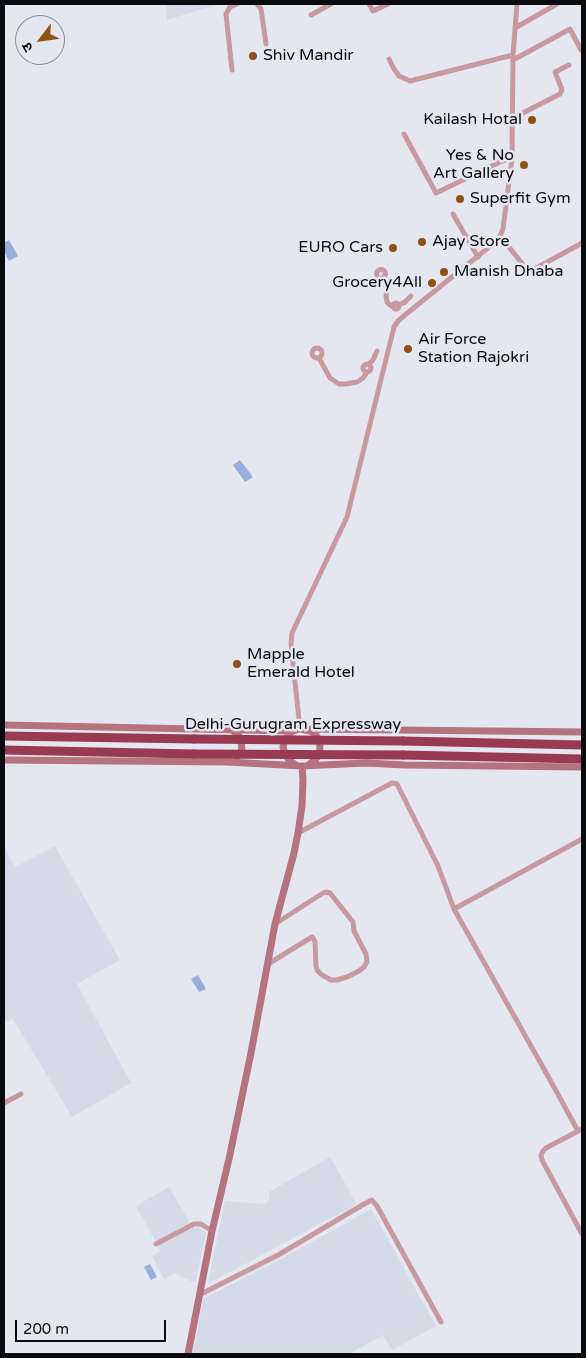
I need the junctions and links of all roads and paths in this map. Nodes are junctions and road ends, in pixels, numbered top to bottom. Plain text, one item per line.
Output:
1 (237, 4) edge
2 (258, 4) edge
3 (331, 4) edge
4 (369, 4) edge
5 (388, 4) edge
6 (517, 4) edge
7 (557, 4) edge
8 (312, 14) dead end
9 (515, 28) junction
10 (266, 44) dead end
11 (581, 50) edge
12 (513, 57) junction
13 (389, 59) dead end
14 (569, 65) dead end
15 (232, 70) dead end
16 (513, 118) junction
17 (404, 134) dead end
18 (512, 158) junction
19 (453, 214) dead end
20 (500, 236) junction
21 (582, 243) edge
22 (478, 257) junction
23 (383, 277) dead end
24 (411, 296) dead end
25 (396, 307) junction
26 (398, 321) junction
27 (377, 351) dead end
28 (318, 358) dead end
29 (369, 368) junction
30 (383, 370) junction
31 (4, 725) edge
32 (230, 729) junction
33 (300, 730) junction
34 (363, 730) junction
35 (582, 732) edge
36 (4, 736) edge
37 (582, 745) edge
38 (4, 750) edge
39 (582, 759) edge
40 (4, 760) edge
41 (227, 762) junction
42 (366, 763) junction
43 (302, 765) junction
44 (582, 767) edge
45 (298, 834) junction
46 (582, 839) edge
47 (454, 908) junction
48 (275, 924) junction
49 (268, 964) junction
50 (22, 1094) dead end
51 (4, 1103) edge
52 (580, 1130) edge
53 (212, 1231) junction
54 (582, 1234) edge
55 (156, 1244) dead end
56 (199, 1296) junction
57 (441, 1322) dead end
58 (188, 1354) edge

1 - 15 street
2 - 10 street
3 - 8 street
4 - 5 street
6 - 9 street
7 - 9 street
9 - 12 street
11 - 12 street
12 - 13 street
12 - 16 street
14 - 16 street
16 - 18 street
17 - 18 street
18 - 20 street
19 - 22 street
20 - 21 street
20 - 22 street
22 - 26 street
23 - 25 street
24 - 25 street
25 - 26 street
26 - 30 street
27 - 29 street
28 - 29 street
29 - 30 street
30 - 33 street
31 - 32 main road
32 - 33 main road
32 - 41 main road
33 - 34 main road
33 - 43 main road
33 - 43 main road
34 - 35 main road
34 - 42 main road
36 - 37 highway, Delhi-Gurugram Expressway, bridge
38 - 39 highway, Delhi-Gurugram Expressway, bridge
40 - 41 main road
41 - 43 main road
42 - 43 main road
42 - 44 main road
43 - 45 main road
45 - 47 street
45 - 48 main road
46 - 47 street
47 - 52 street
48 - 49 main road
48 - 49 street
49 - 53 main road
50 - 51 street
52 - 54 street
53 - 55 street
53 - 56 main road
56 - 57 street
56 - 58 main road

